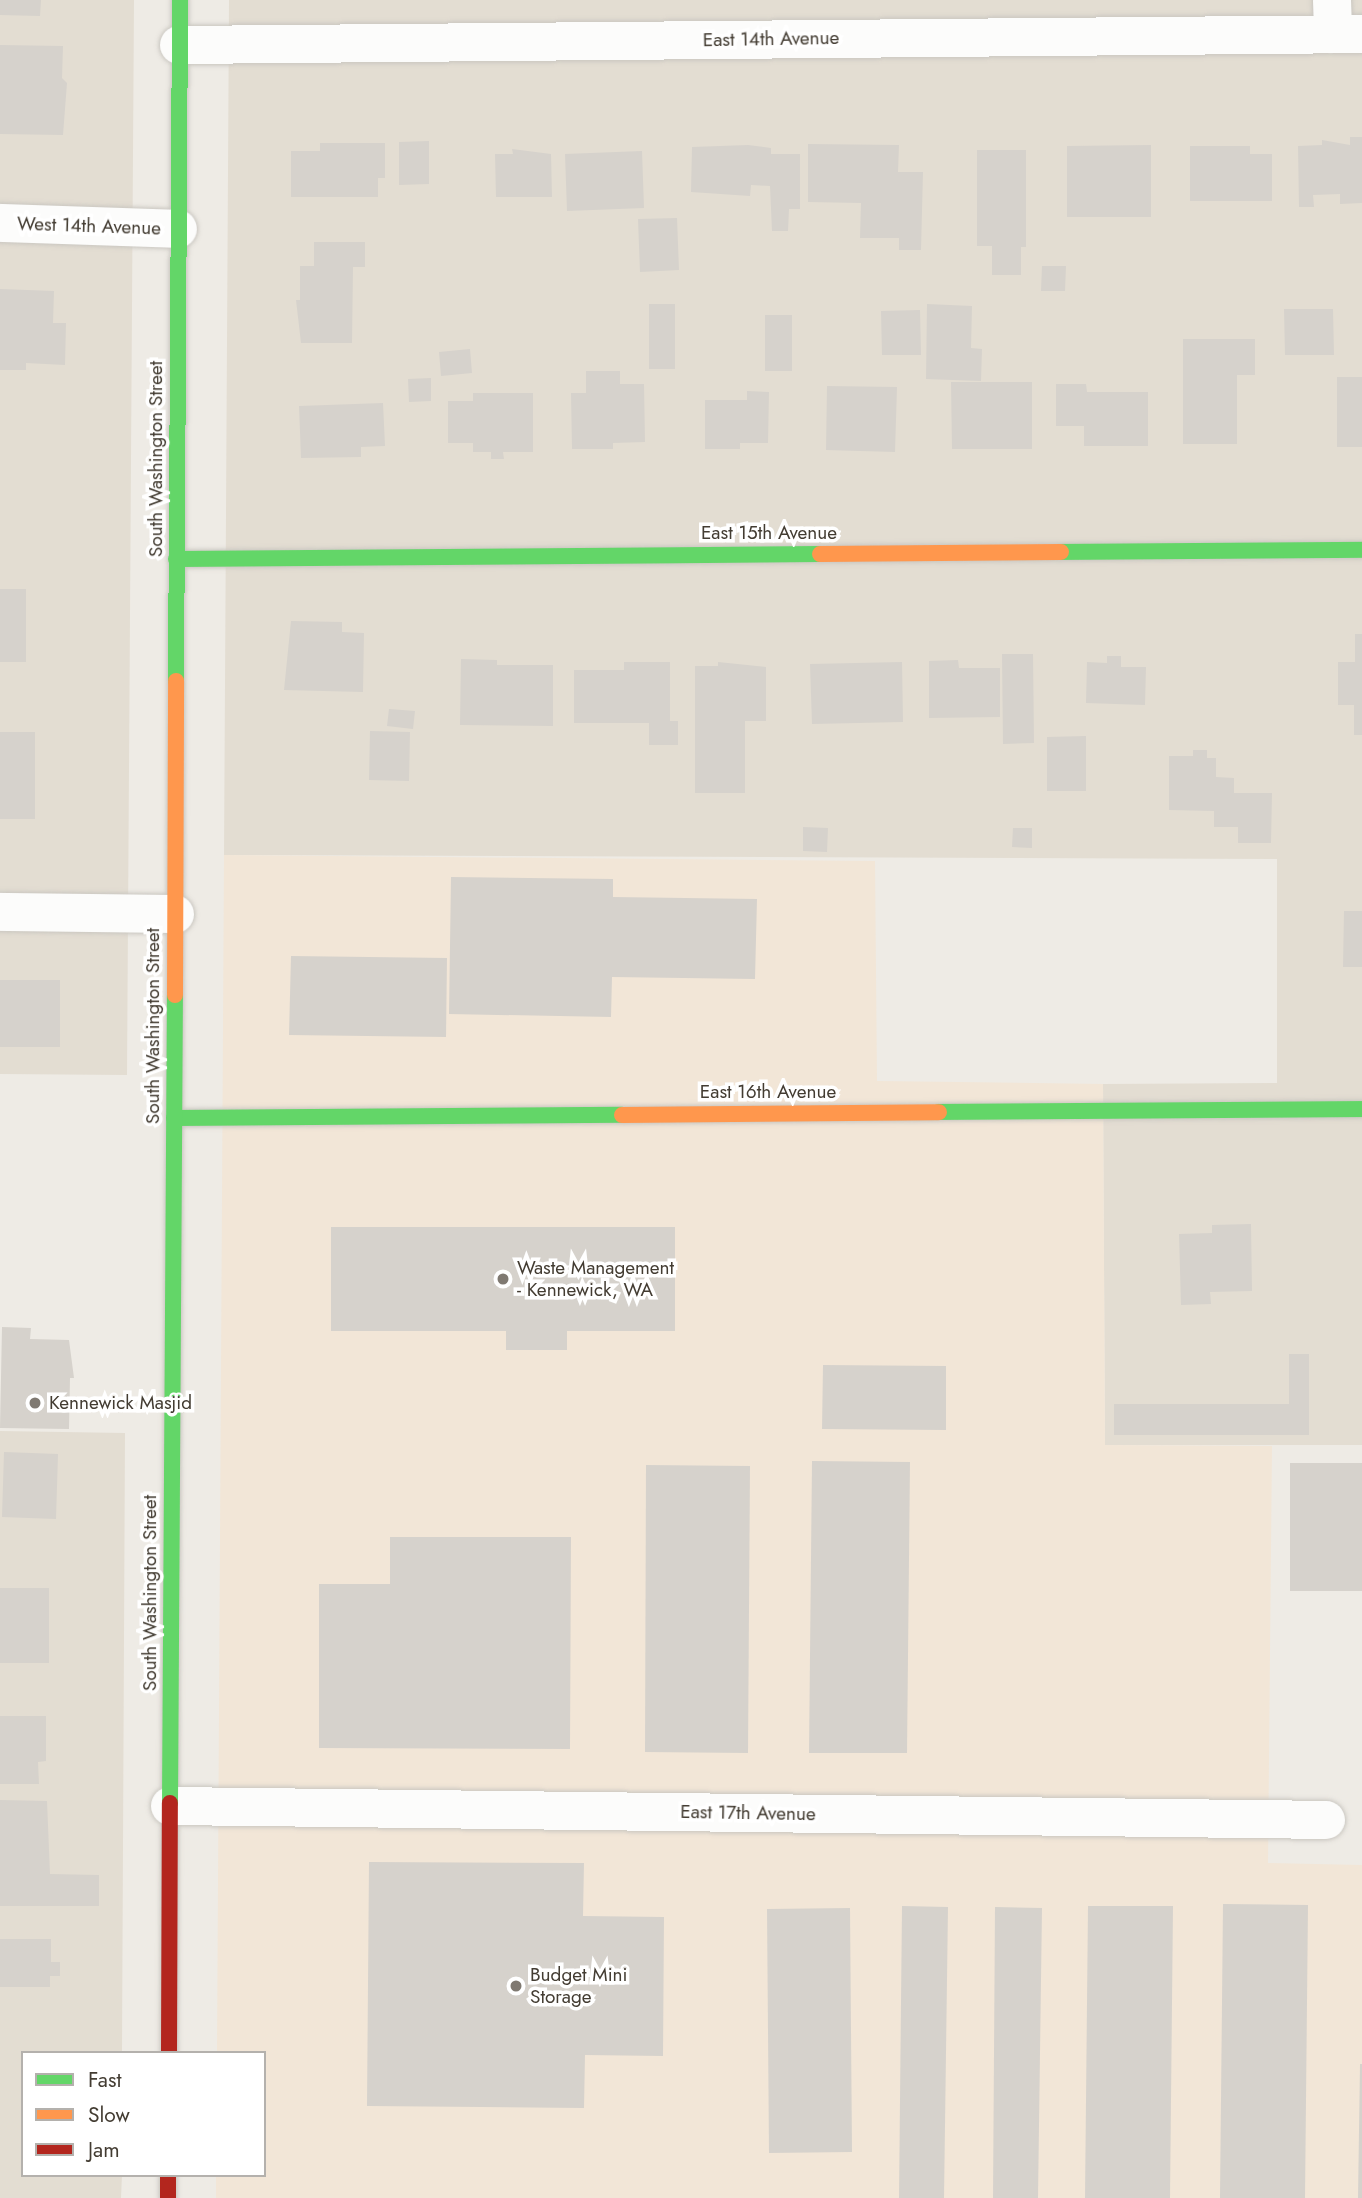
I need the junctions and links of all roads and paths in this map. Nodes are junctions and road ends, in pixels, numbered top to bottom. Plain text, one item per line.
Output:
1 (180, 0) edge
2 (1342, 23) edge
3 (180, 45) junction
4 (0, 223) edge
5 (178, 229) junction
6 (1362, 550) edge
7 (176, 559) junction
8 (0, 912) edge
9 (175, 914) junction
10 (1362, 1109) edge
11 (174, 1118) junction
12 (170, 1806) junction
13 (1326, 1821) dead end
14 (169, 2051) edge
15 (168, 2177) edge
16 (168, 2198) edge

1 - 3 street, South Washington Street
2 - 3 street, East 14th Avenue
3 - 5 street, South Washington Street
4 - 5 street, West 14th Avenue
5 - 7 street, South Washington Street
6 - 7 street, East 15th Avenue
7 - 9 street, South Washington Street
8 - 9 street
9 - 11 street, South Washington Street
10 - 11 street, East 16th Avenue
11 - 12 street, South Washington Street
12 - 13 street, East 17th Avenue
12 - 14 street, South Washington Street
15 - 16 street

